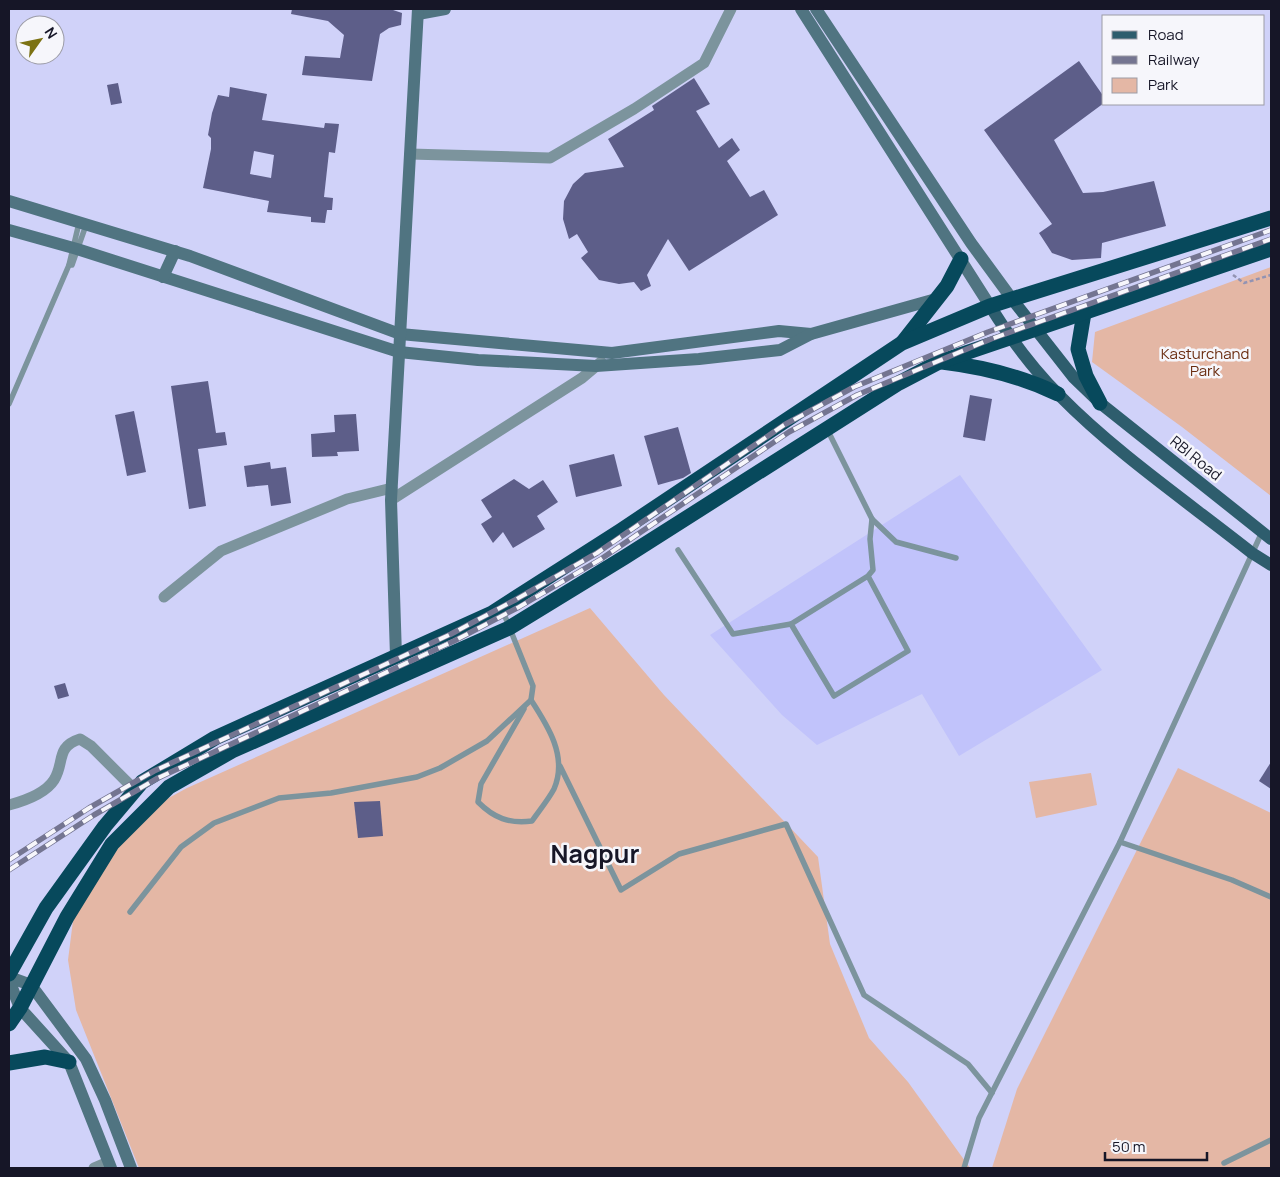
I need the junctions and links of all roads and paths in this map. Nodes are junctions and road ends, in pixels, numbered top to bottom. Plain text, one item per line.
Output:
1 (444, 9) edge
2 (731, 9) edge
3 (801, 9) edge
4 (816, 9) edge
5 (418, 11) edge
6 (410, 154) junction
7 (9, 201) edge
8 (1271, 218) edge
9 (83, 224) junction
10 (9, 230) edge
11 (75, 248) junction
12 (1271, 249) edge
13 (175, 251) junction
14 (961, 259) junction
15 (1222, 267) junction
16 (1271, 275) edge
17 (163, 277) junction
18 (936, 299) junction
19 (1012, 299) junction
20 (990, 306) junction
21 (1084, 314) junction
22 (1036, 330) junction
23 (400, 334) junction
24 (811, 334) junction
25 (1010, 337) junction
26 (902, 343) junction
27 (399, 352) junction
28 (612, 353) junction
29 (939, 362) junction
30 (596, 366) junction
31 (1058, 394) junction
32 (1100, 403) junction
33 (9, 404) edge
34 (827, 429) junction
35 (391, 494) junction
36 (872, 519) junction
37 (1267, 535) edge
38 (678, 550) dead end
39 (1252, 553) junction
40 (956, 558) dead end
41 (1271, 565) edge
42 (868, 576) junction
43 (164, 597) dead end
44 (501, 607) junction
45 (791, 624) junction
46 (509, 628) junction
47 (396, 656) junction
48 (529, 702) junction
49 (560, 766) junction
50 (135, 790) junction
51 (9, 805) edge
52 (1120, 842) junction
53 (1271, 897) edge
54 (130, 912) dead end
55 (9, 977) edge
56 (31, 985) junction
57 (20, 1008) junction
58 (9, 1024) edge
59 (69, 1062) junction
60 (9, 1063) edge
61 (992, 1093) junction
62 (1271, 1140) edge
63 (124, 1150) junction
64 (109, 1163) edge
65 (1224, 1163) dead end
66 (94, 1168) edge
67 (131, 1168) edge
68 (964, 1168) edge

1 - 5 main road
2 - 6 street
3 - 14 main road
4 - 19 main road
5 - 6 main road
6 - 23 main road
7 - 9 main road
8 - 19 highway
9 - 11 lane
9 - 13 main road
10 - 11 main road
11 - 17 main road
11 - 33 lane
12 - 15 highway
13 - 17 main road
13 - 23 main road
14 - 18 highway
14 - 20 main road
15 - 16 path
15 - 21 highway
17 - 27 main road
18 - 24 main road
18 - 26 highway
19 - 20 highway
19 - 22 main road, RBI Road
20 - 25 main road
20 - 26 highway
21 - 22 highway
21 - 32 highway
22 - 25 highway
22 - 32 main road, RBI Road
23 - 27 main road
23 - 28 main road
24 - 28 main road
24 - 30 main road
25 - 29 highway
25 - 31 main road
26 - 44 highway
27 - 30 main road
27 - 35 main road
28 - 30 street
29 - 31 highway
29 - 34 highway
30 - 35 street
31 - 39 main road
32 - 37 main road, RBI Road
34 - 36 lane
34 - 46 highway
35 - 43 street
35 - 47 main road
36 - 40 lane
36 - 42 lane
37 - 39 lane
38 - 45 lane
39 - 41 main road
39 - 52 lane
42 - 45 lane
42 - 45 lane
44 - 46 lane
44 - 47 highway
46 - 48 lane
46 - 56 highway
47 - 50 highway
48 - 49 lane
48 - 49 lane
48 - 54 lane
49 - 61 lane
50 - 51 street
50 - 55 highway
52 - 53 lane
52 - 61 lane
55 - 56 main road
55 - 57 main road
56 - 57 highway
56 - 63 main road
57 - 58 highway
57 - 59 main road
59 - 60 highway
59 - 64 main road
61 - 68 lane
62 - 65 lane
63 - 64 main road
63 - 67 main road
64 - 66 street

